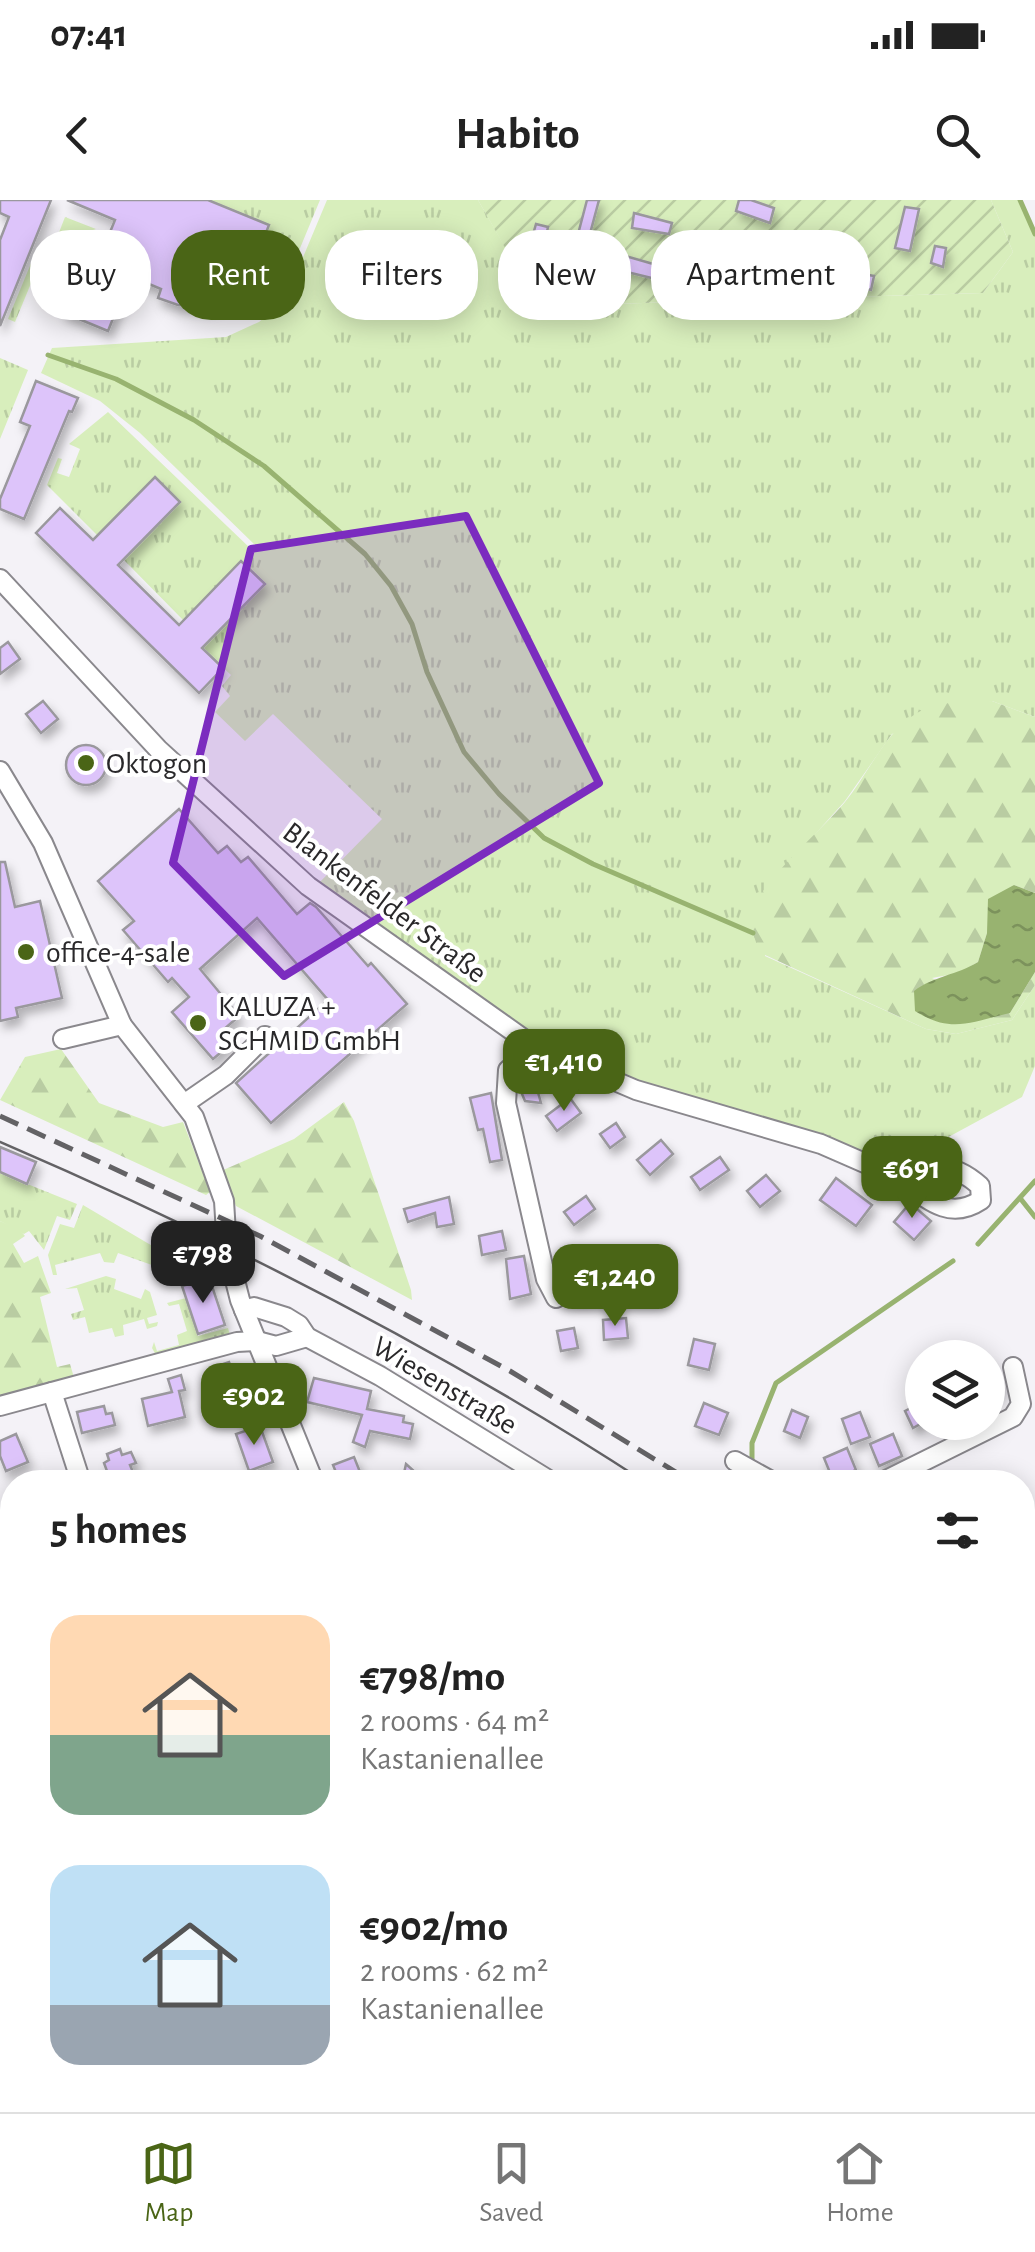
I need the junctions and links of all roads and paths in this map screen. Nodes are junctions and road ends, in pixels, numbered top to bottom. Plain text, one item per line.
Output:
1 (0, 579) edge
2 (0, 771) edge
3 (20, 807) junction
4 (0, 812) edge
5 (122, 1025) junction
6 (265, 1036) dead end
7 (63, 1039) dead end
8 (535, 1047) junction
9 (184, 1104) junction
10 (899, 1178) dead end
11 (556, 1298) dead end
12 (244, 1310) junction
13 (307, 1337) junction
14 (257, 1341) junction
15 (1013, 1367) dead end
16 (52, 1392) junction
17 (0, 1406) edge
18 (735, 1461) dead end
19 (77, 1470) edge
20 (309, 1470) edge
21 (533, 1470) edge
22 (751, 1470) edge
23 (906, 1470) edge

1 - 8 street, Blankenfelder Straße
2 - 3 street
3 - 4 street
3 - 5 street
5 - 7 street
5 - 9 street
6 - 9 street
8 - 10 street, Blankenfelder Straße
8 - 11 street
9 - 12 street
12 - 13 street, Wiesenstraße
12 - 14 street
13 - 14 street
13 - 21 street, Wiesenstraße
14 - 16 street
14 - 20 street
15 - 23 street
16 - 17 street
16 - 19 street
18 - 22 street

